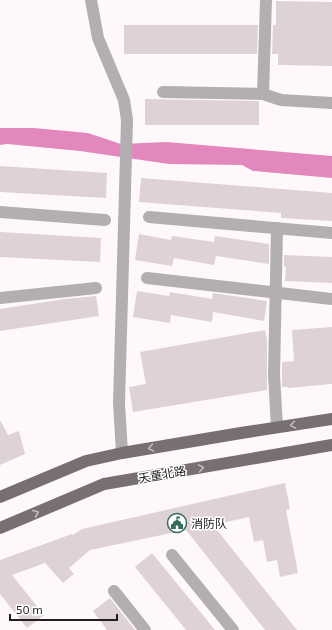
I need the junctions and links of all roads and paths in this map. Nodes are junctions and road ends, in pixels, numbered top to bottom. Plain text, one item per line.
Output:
1 (91, 0) edge
2 (266, 0) edge
3 (163, 92) dead end
4 (263, 94) junction
5 (332, 103) edge
6 (0, 212) edge
7 (150, 217) dead end
8 (105, 220) dead end
9 (277, 228) junction
10 (332, 233) edge
11 (147, 278) dead end
12 (96, 288) dead end
13 (275, 294) junction
14 (0, 298) edge
15 (332, 299) edge
16 (332, 419) edge
17 (277, 427) junction
18 (332, 445) edge
19 (122, 453) junction
20 (0, 497) edge
21 (0, 528) edge
22 (172, 555) dead end
23 (114, 591) dead end
24 (145, 630) edge
25 (234, 630) edge

1 - 19 street
2 - 4 street
3 - 4 street
4 - 5 street
6 - 8 street
7 - 9 street
9 - 10 street
9 - 13 street
11 - 13 street
12 - 14 street
13 - 15 street
13 - 17 street
16 -> 17 main road
17 -> 19 main road
21 -> 18 main road, 天童北路
19 - 20 main road
22 - 25 street
23 - 24 street

